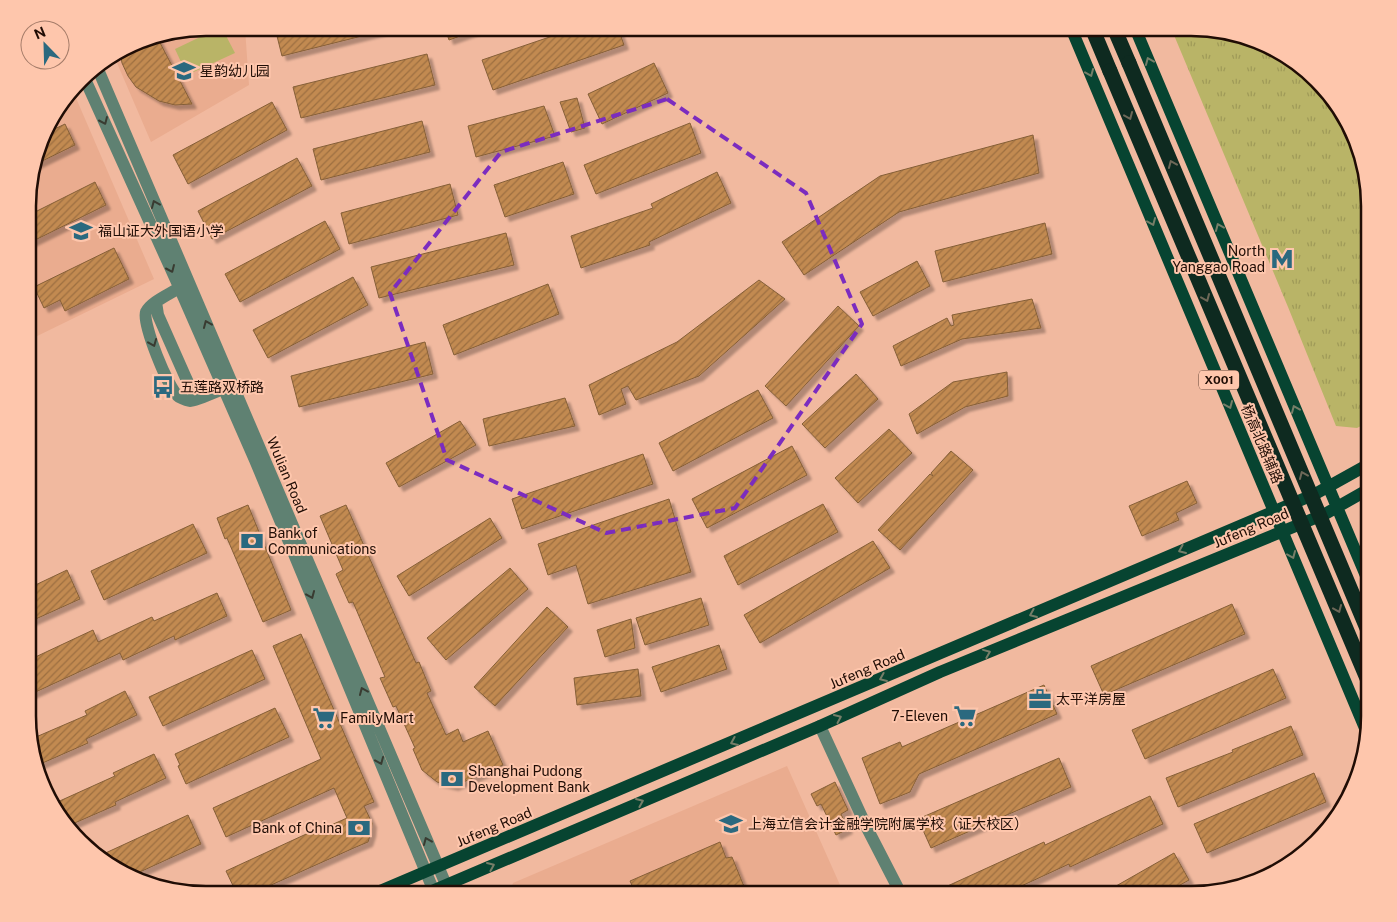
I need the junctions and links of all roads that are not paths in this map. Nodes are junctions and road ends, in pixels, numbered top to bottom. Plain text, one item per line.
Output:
1 (1074, 36) edge
2 (1095, 36) edge
3 (1117, 36) edge
4 (1138, 36) edge
5 (100, 74) edge
6 (88, 84) edge
7 (184, 285) junction
8 (228, 387) junction
9 (1360, 469) edge
10 (1328, 487) junction
11 (1360, 494) edge
12 (1337, 508) junction
13 (1274, 512) junction
14 (1282, 531) junction
15 (1360, 562) edge
16 (1360, 612) edge
17 (1360, 661) edge
18 (1360, 715) edge
19 (820, 726) junction
20 (432, 870) junction
21 (897, 885) edge
22 (393, 886) edge
23 (431, 886) edge
24 (445, 886) edge
25 (458, 886) edge

1 -> 13 main road, 杨高北路辅路 / X001
2 -> 17 highway, X001, bridge
16 -> 3 highway, X001, bridge
10 -> 4 main road
7 -> 5 street, Wulian Road
6 -> 7 street, Wulian Road
7 - 8 street, Wulian Road
7 -> 8 street
8 - 20 street, Wulian Road
9 - 10 main road, Jufeng Road
10 - 12 main road
10 - 13 main road, Jufeng Road
11 - 12 main road, Jufeng Road
12 - 14 main road, Jufeng Road
12 - 15 main road
13 - 14 main road, 杨高北路辅路 / X001
13 -> 20 main road, Jufeng Road
14 -> 18 main road, 杨高北路辅路 / X001
19 -> 14 main road, Jufeng Road
19 - 21 street
25 -> 19 main road, Jufeng Road
20 - 22 main road, Jufeng Road
20 - 23 street, Wulian Road
20 - 24 street, Wulian Road

